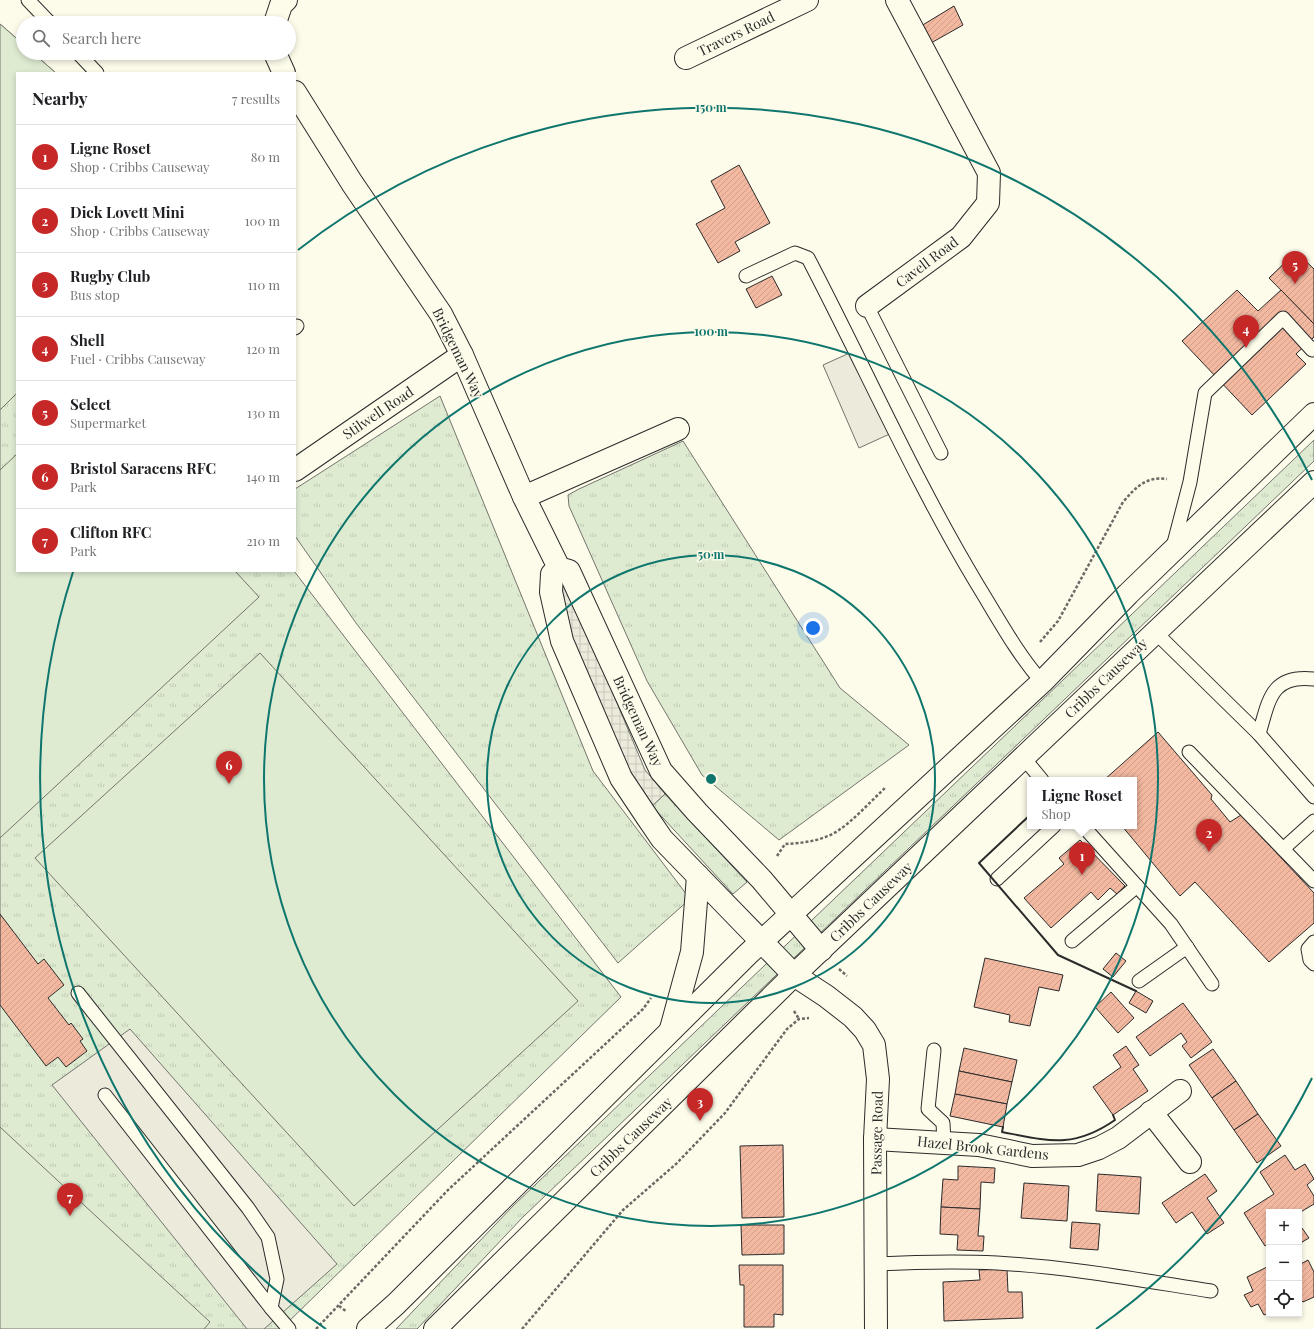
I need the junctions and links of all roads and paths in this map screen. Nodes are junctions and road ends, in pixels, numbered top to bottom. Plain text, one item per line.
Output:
1 (28, 0) edge
2 (286, 0) edge
3 (807, 0) edge
4 (897, 0) edge
5 (43, 16) edge
6 (278, 16) edge
7 (686, 58) dead end
8 (85, 60) edge
9 (278, 60) edge
10 (96, 72) edge
11 (284, 72) edge
12 (296, 94) edge
13 (746, 276) dead end
14 (867, 306) joint
15 (1314, 348) edge
16 (462, 355) junction
17 (1314, 414) edge
18 (678, 429) dead end
19 (941, 453) dead end
20 (296, 469) edge
21 (1190, 482) junction
22 (1314, 482) edge
23 (524, 497) junction
24 (1172, 551) junction
25 (559, 568) junction
26 (1155, 632) junction
27 (1024, 661) junction
28 (1314, 680) edge
29 (1042, 682) junction
30 (1259, 734) junction
31 (1189, 752) dead end
32 (1023, 757) junction
33 (1040, 777) edge
34 (891, 782) dead end
35 (1314, 797) edge
36 (1314, 821) edge
37 (1051, 829) edge
38 (1086, 829) edge
39 (1283, 849) junction
40 (698, 876) junction
41 (997, 879) dead end
42 (762, 880) junction
43 (1314, 881) edge
44 (1137, 886) junction
45 (792, 912) junction
46 (1072, 941) dead end
47 (762, 942) junction
48 (1314, 942) edge
49 (1186, 947) junction
50 (821, 950) junction
51 (1314, 964) edge
52 (794, 975) junction
53 (1139, 980) dead end
54 (1212, 984) dead end
55 (655, 992) dead end
56 (78, 993) dead end
57 (826, 996) junction
58 (671, 1030) junction
59 (934, 1050) dead end
60 (1180, 1091) dead end
61 (105, 1095) dead end
62 (1151, 1112) junction
63 (875, 1139) junction
64 (944, 1143) junction
65 (1190, 1162) dead end
66 (876, 1264) junction
67 (1211, 1291) dead end
68 (271, 1308) junction
69 (289, 1329) edge
70 (316, 1329) edge
71 (368, 1329) edge
72 (435, 1329) edge
73 (522, 1329) edge
74 (876, 1329) edge

1 - 5 lane
2 - 6 street
3 - 7 street, Travers Road
4 - 14 street, Cavell Road
8 - 10 lane
9 - 11 street
12 - 16 street, Bridgeman Way
13 - 27 lane
14 - 19 lane, Cavell Road
15 - 21 lane
16 - 20 street, Stilwell Road
16 - 23 street, Bridgeman Way
17 - 24 street
18 - 23 street
21 - 24 lane
21 - 27 path
22 - 26 street, Cribbs Causeway
23 - 25 street, Bridgeman Way
24 - 29 street
25 - 40 street
25 - 42 street, Bridgeman Way
26 - 30 lane
26 - 32 street, Cribbs Causeway
27 - 29 lane
28 - 30 lane
29 - 45 street
30 - 35 lane
31 - 39 lane
32 - 33 lane
32 - 50 street, Cribbs Causeway
34 - 42 path
36 - 39 lane
37 - 41 lane
38 - 44 lane
39 - 43 lane
40 - 47 street, Passage Road
40 - 58 street
42 - 45 street, Bridgeman Way
44 - 46 lane
44 - 49 lane
45 - 47 street
45 - 50 street, Bridgeman Way
47 - 52 street, Passage Road
47 - 58 street
48 - 51 lane
49 - 53 lane
49 - 54 lane
50 - 52 street, Cribbs Causeway
52 - 57 street, Passage Road
52 - 72 street, Cribbs Causeway
55 - 70 path
56 - 68 lane
57 - 63 street, Passage Road
57 - 73 path
58 - 71 street
59 - 64 lane
60 - 62 street, Hazel Brook Gardens
61 - 68 lane
62 - 64 street, Hazel Brook Gardens
62 - 65 street
63 - 64 street, Hazel Brook Gardens
63 - 66 street, Passage Road
66 - 67 lane
66 - 74 street, Passage Road
68 - 69 lane

